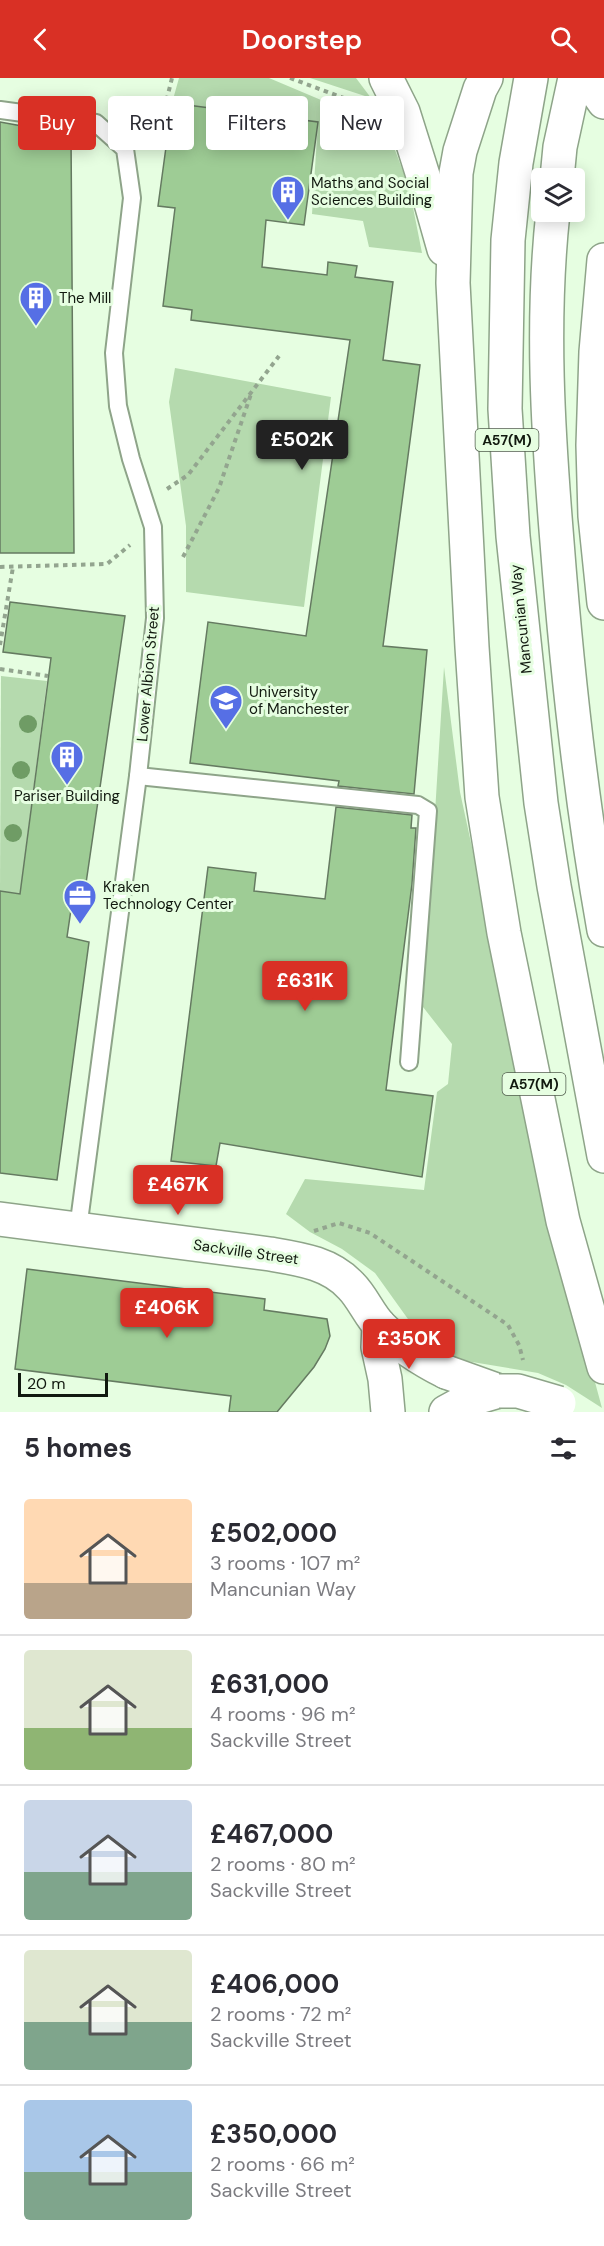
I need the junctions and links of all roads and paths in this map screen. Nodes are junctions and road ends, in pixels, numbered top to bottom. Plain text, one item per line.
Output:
1 (172, 78) edge
2 (290, 78) edge
3 (486, 78) edge
4 (531, 78) edge
5 (575, 78) edge
6 (587, 78) edge
7 (378, 90) edge
8 (168, 96) edge
9 (604, 102) edge
10 (0, 110) edge
11 (558, 168) edge
12 (552, 222) edge
13 (603, 256) edge
14 (453, 283) junction
15 (279, 356) dead end
16 (251, 394) junction
17 (166, 489) dead end
18 (134, 542) dead end
19 (183, 557) dead end
20 (0, 567) edge
21 (13, 567) junction
22 (604, 603) edge
23 (0, 645) edge
24 (0, 669) edge
25 (48, 676) dead end
26 (138, 776) junction
27 (604, 930) edge
28 (409, 1062) dead end
29 (604, 1156) edge
30 (0, 1219) edge
31 (78, 1229) junction
32 (308, 1232) dead end
33 (379, 1325) junction
34 (604, 1367) edge
35 (526, 1370) dead end
36 (499, 1391) junction
37 (567, 1407) edge
38 (448, 1411) edge
39 (388, 1412) edge

1 - 8 path
2 - 7 path
3 - 14 main road, A57(M)
4 - 29 main road, Mancunian Way / A57(M)
5 - 11 main road
6 - 9 main road
7 - 14 main road, A57(M)
10 - 26 lane, Lower Albion Street
12 - 27 main road, A57(M)
13 - 22 main road
14 - 34 main road, A57(M)
15 - 16 path
16 - 17 path
16 - 19 path
18 - 21 path
20 - 21 path
21 - 23 path
24 - 25 path
26 - 28 lane
26 - 31 lane, Lower Albion Street
30 - 31 main road, Sackville Street
31 - 33 main road, Sackville Street
32 - 35 path, Sackville Street
33 - 36 main road, Sackville Street
33 - 39 main road
36 - 37 main road, bridge
36 - 38 main road

